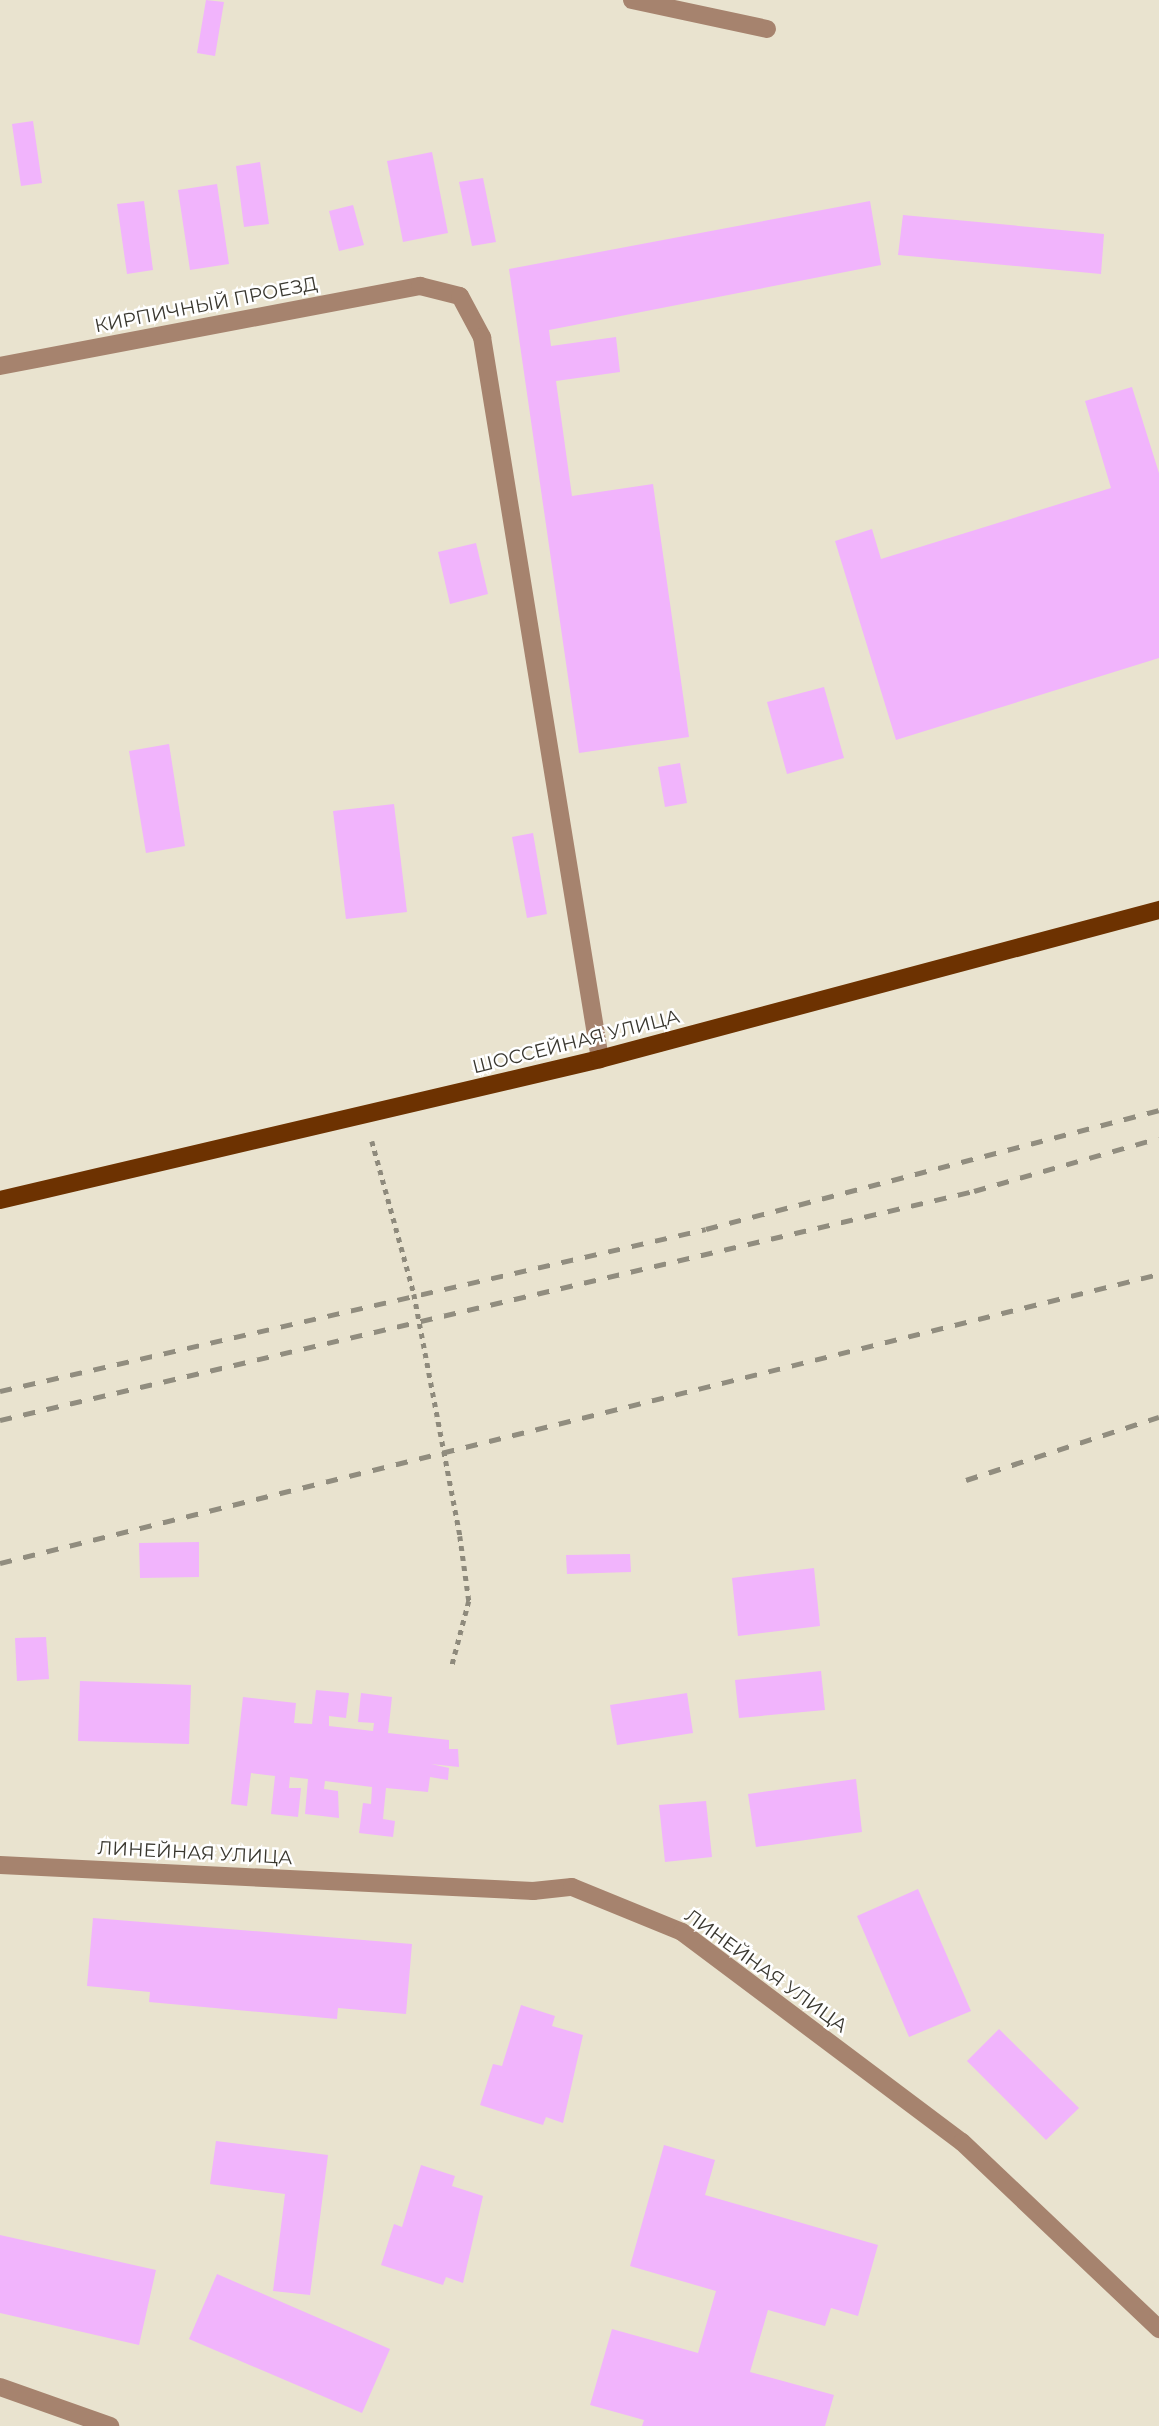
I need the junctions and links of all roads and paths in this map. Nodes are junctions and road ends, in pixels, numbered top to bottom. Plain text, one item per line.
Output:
1 (632, 0) edge
2 (767, 29) dead end
3 (0, 366) edge
4 (1159, 910) edge
5 (600, 1059) junction
6 (365, 1115) junction
7 (0, 1200) edge
8 (452, 1666) dead end
9 (0, 1865) edge
10 (1159, 2329) edge
11 (0, 2387) edge
12 (110, 2426) edge

1 - 2 street
3 - 5 street, КИРПИЧНЫЙ ПРОЕЗД
4 - 5 main road, ШОССЕЙНАЯ УЛИЦА
5 - 6 main road, ШОССЕЙНАЯ УЛИЦА
6 - 7 main road, ШОССЕЙНАЯ УЛИЦА
6 - 8 path
9 - 10 street, ЛИНЕЙНАЯ УЛИЦА
11 - 12 street

